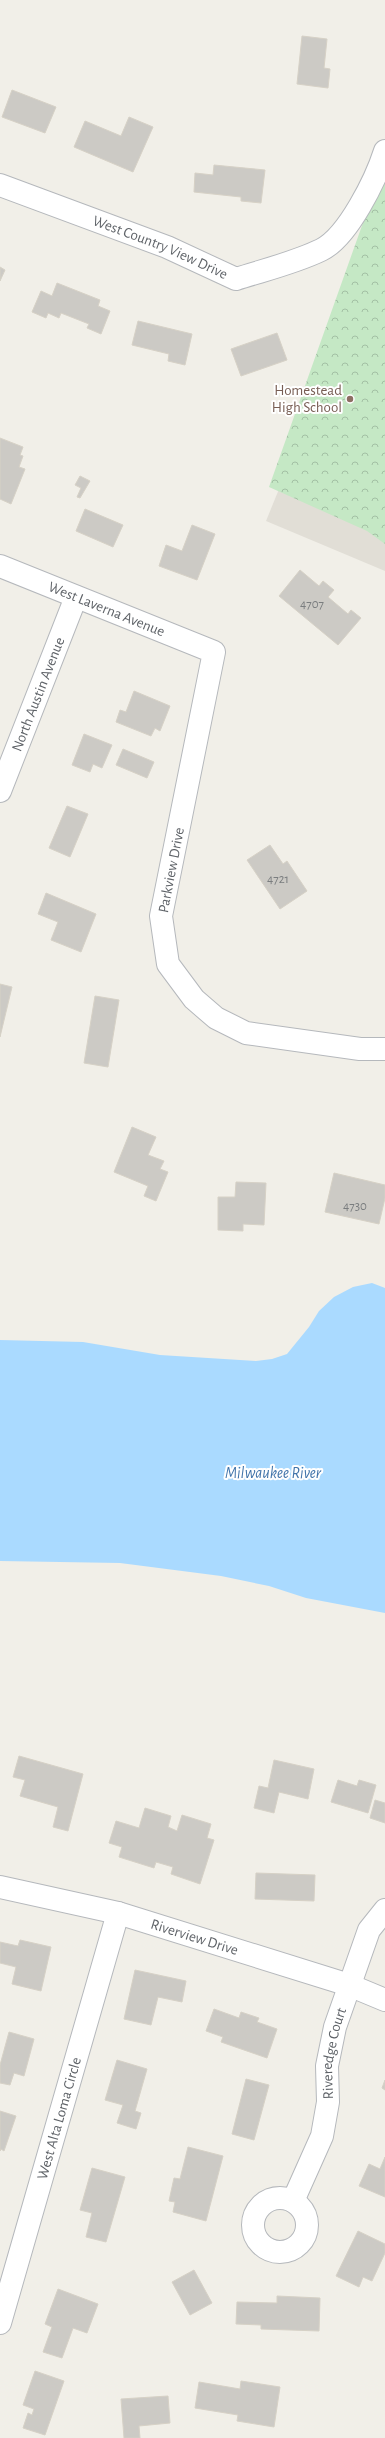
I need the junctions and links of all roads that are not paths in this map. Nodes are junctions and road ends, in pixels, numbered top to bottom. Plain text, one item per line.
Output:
1 (385, 151) edge
2 (0, 185) edge
3 (0, 566) edge
4 (76, 597) junction
5 (214, 652) joint
6 (0, 791) edge
7 (385, 1049) edge
8 (0, 1887) edge
9 (385, 1910) edge
10 (118, 1913) junction
11 (350, 1985) junction
12 (385, 2000) edge
13 (293, 2201) dead end
14 (0, 2323) edge

1 - 2 street, West Country View Drive
3 - 4 street, West Laverna Avenue
4 - 5 street, West Laverna Avenue
4 - 6 street, North Austin Avenue
5 - 7 street, Parkview Drive
8 - 10 street, Riverview Drive
9 - 11 street, Riveredge Court
10 - 11 street, Riverview Drive
10 - 14 street, West Alta Loma Circle
11 - 12 street, Riverview Drive
11 - 13 street, Riveredge Court

